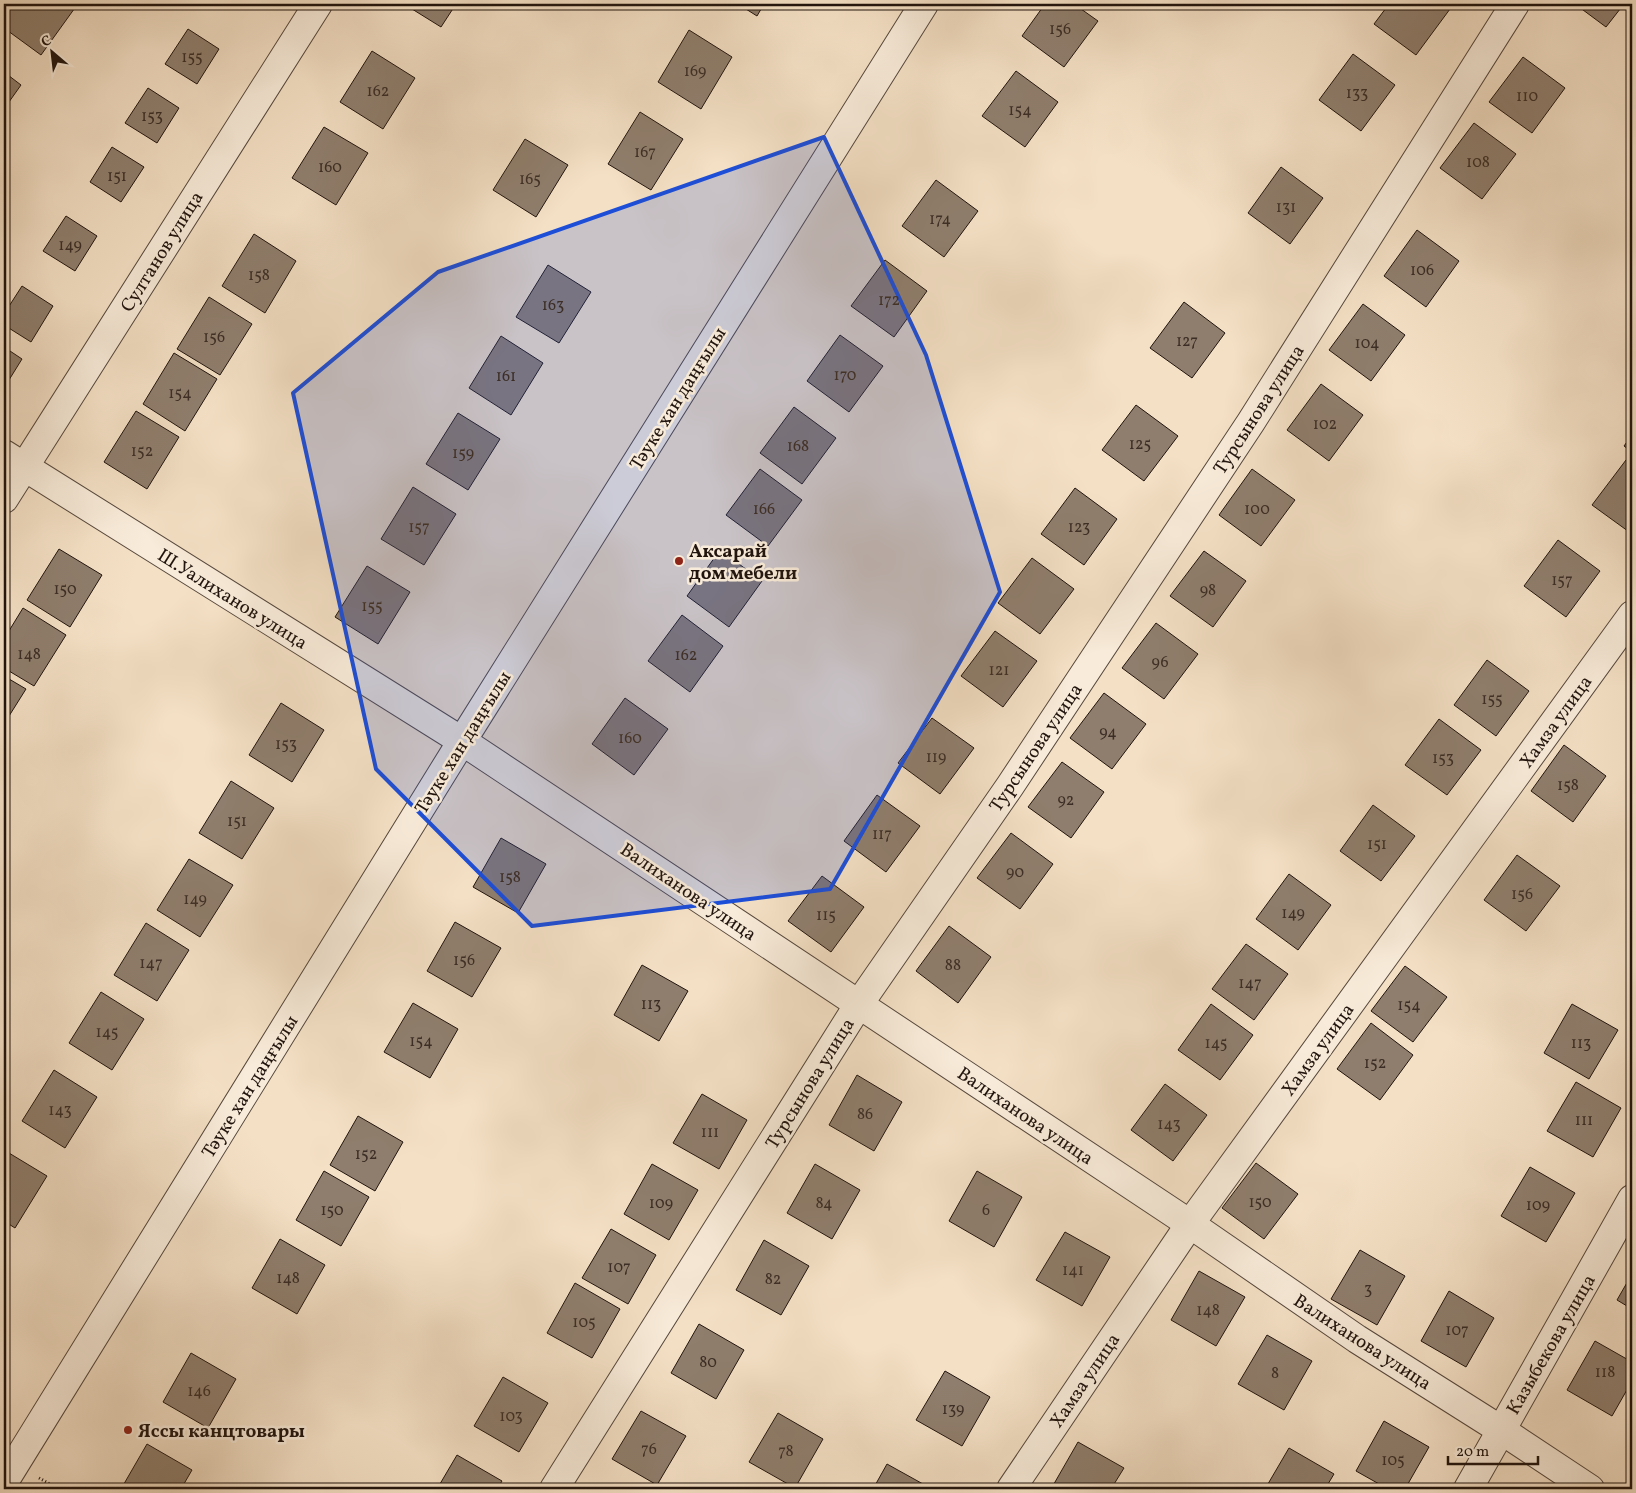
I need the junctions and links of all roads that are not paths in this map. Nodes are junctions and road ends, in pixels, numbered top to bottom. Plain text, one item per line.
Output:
1 (318, 4) edge
2 (924, 4) edge
3 (1515, 4) edge
4 (14, 461) edge
5 (4, 499) edge
6 (1632, 615) edge
7 (462, 740) junction
8 (859, 1004) junction
9 (1632, 1200) edge
10 (1190, 1224) junction
11 (1502, 1430) junction
12 (4, 1482) edge
13 (554, 1489) edge
14 (1011, 1489) edge
15 (1468, 1489) edge
16 (1590, 1489) edge

1 - 4 street, Султанов улица
2 - 7 street, Тәуке хан даңғылы
3 - 8 street, Турсынова улица
4 - 5 street, Султанов улица
4 - 7 street, Ш.Уалиханов улица
6 - 10 street, Хамза улица
7 - 8 street, Валиханова улица
7 - 12 street, Тәуке хан даңғылы
8 - 10 street, Валиханова улица
8 - 13 street, Турсынова улица
9 - 11 street, Казыбекова улица
10 - 11 street, Валиханова улица
10 - 14 street, Хамза улица
11 - 15 street, Казыбекова улица
11 - 16 street, Валиханова улица

